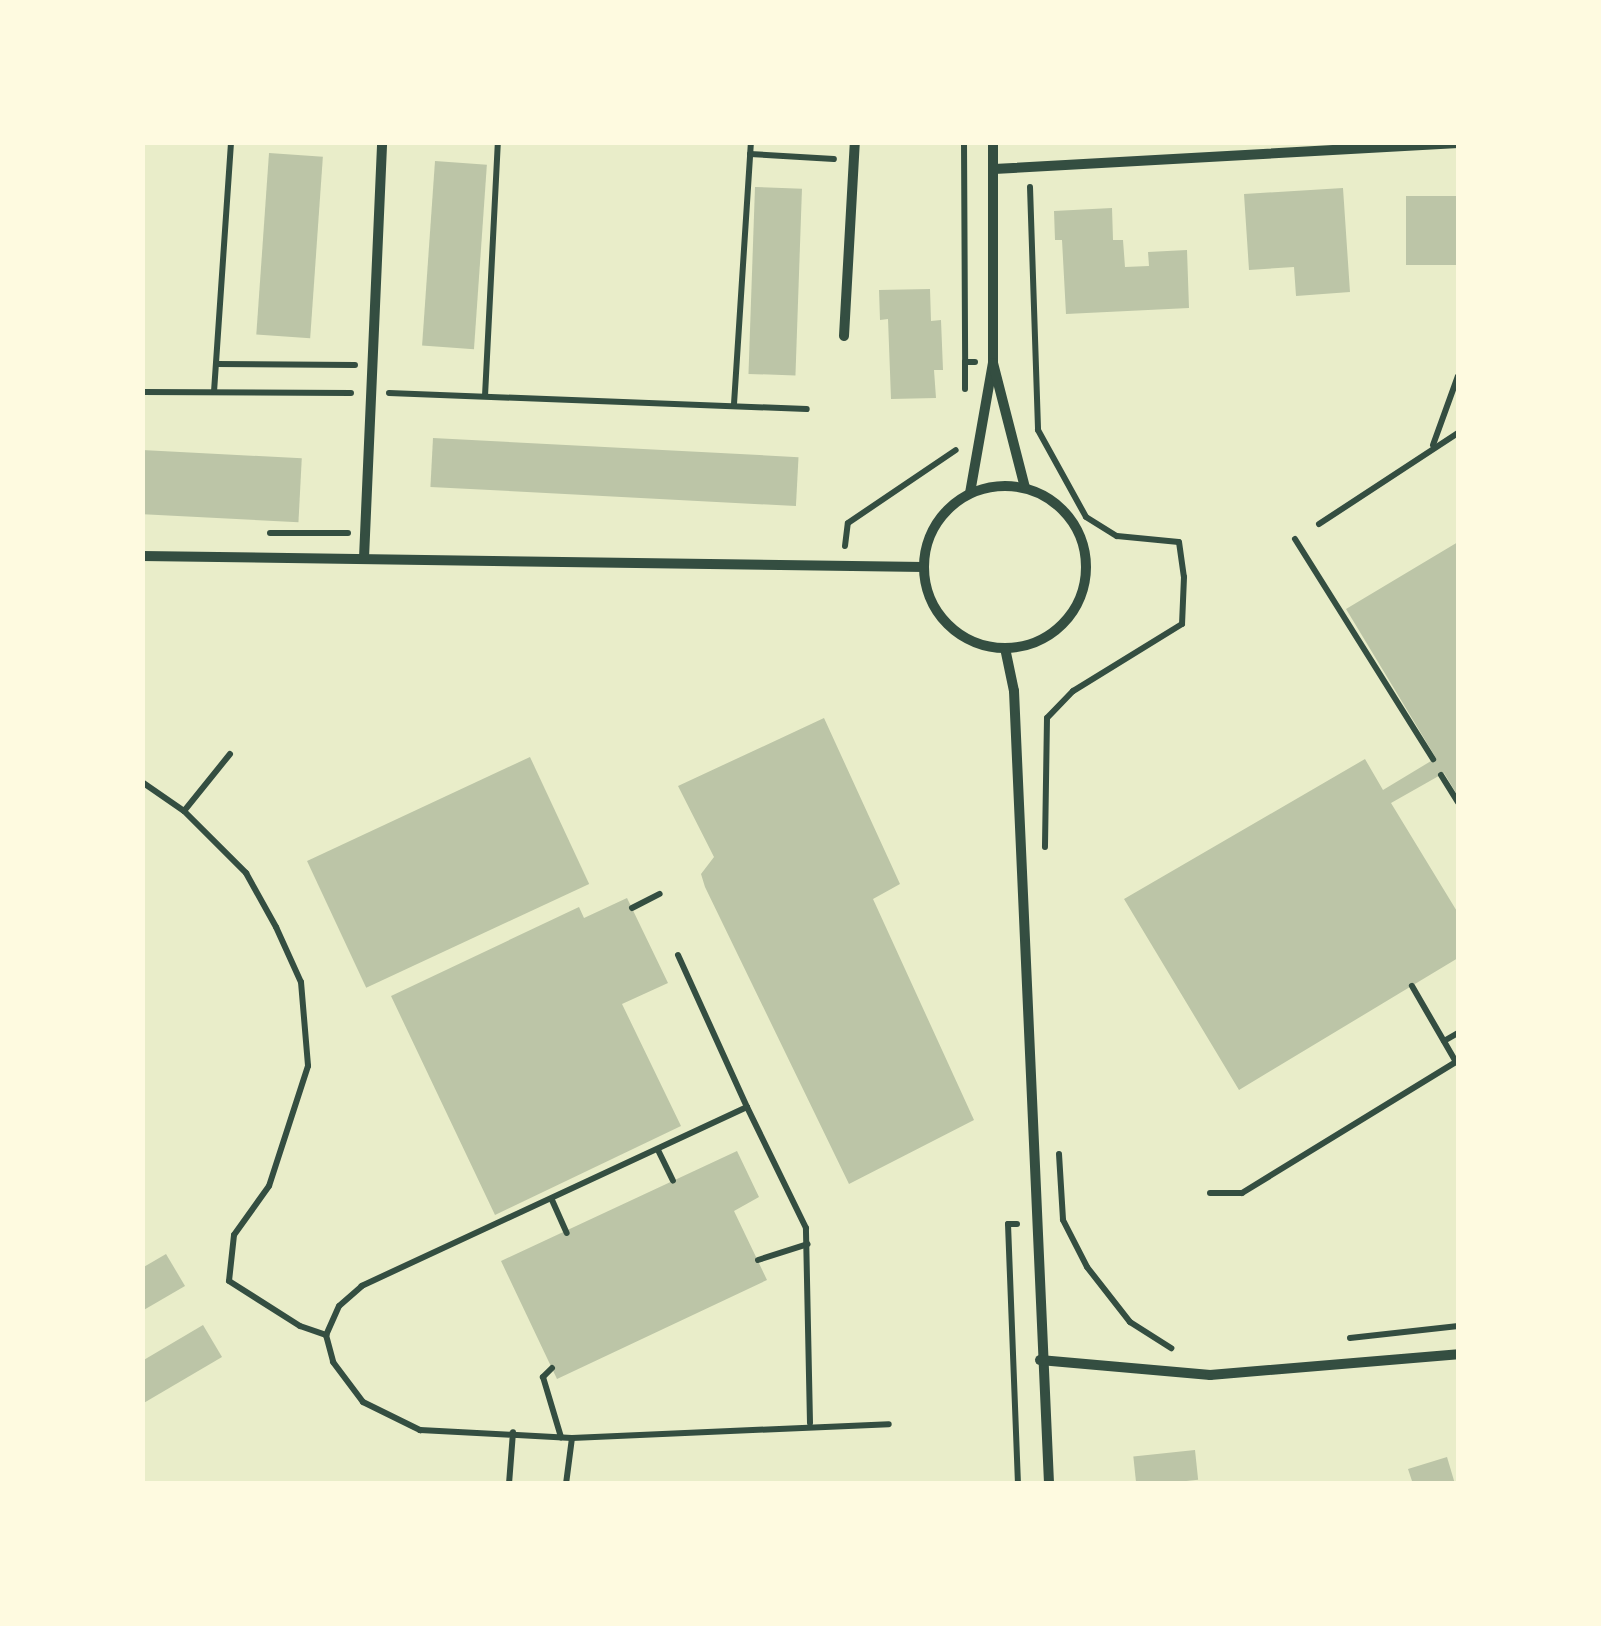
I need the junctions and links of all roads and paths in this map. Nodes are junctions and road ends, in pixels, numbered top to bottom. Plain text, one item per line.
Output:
1 (231, 142) edge
2 (382, 142) edge
3 (498, 142) edge
4 (751, 142) edge
5 (854, 142) edge
6 (964, 142) edge
7 (994, 142) edge
8 (1458, 143) edge
9 (750, 154) junction
10 (854, 160) junction
11 (1029, 167) junction
12 (994, 170) junction
13 (844, 336) dead end
14 (965, 362) junction
15 (993, 363) junction
16 (216, 364) junction
17 (372, 365) junction
18 (1458, 376) edge
19 (142, 392) edge
20 (214, 392) junction
21 (370, 392) junction
22 (485, 396) junction
23 (964, 396) dead end
24 (734, 404) junction
25 (807, 410) dead end
26 (1458, 433) edge
27 (959, 442) dead end
28 (1433, 446) junction
29 (1025, 488) junction
30 (970, 493) junction
31 (1320, 524) dead end
32 (253, 533) dead end
33 (363, 534) junction
34 (1295, 539) dead end
35 (834, 546) dead end
36 (142, 556) edge
37 (364, 558) junction
38 (924, 567) junction
39 (1005, 648) junction
40 (230, 754) dead end
41 (1432, 759) dead end
42 (1442, 774) dead end
43 (142, 782) edge
44 (1458, 802) edge
45 (184, 811) junction
46 (1045, 854) dead end
47 (660, 894) dead end
48 (632, 908) dead end
49 (678, 954) dead end
50 (1412, 986) dead end
51 (1458, 1033) edge
52 (1444, 1041) junction
53 (746, 1108) junction
54 (1058, 1145) dead end
55 (658, 1150) junction
56 (673, 1181) dead end
57 (1210, 1193) dead end
58 (552, 1200) junction
59 (1039, 1222) junction
60 (567, 1232) dead end
61 (808, 1244) junction
62 (758, 1260) dead end
63 (1458, 1326) edge
64 (326, 1334) junction
65 (1343, 1339) dead end
66 (1178, 1352) dead end
67 (1458, 1354) edge
68 (1040, 1360) junction
69 (552, 1368) dead end
70 (810, 1423) junction
71 (889, 1424) dead end
72 (513, 1432) junction
73 (561, 1438) junction
74 (572, 1438) junction
75 (509, 1484) edge
76 (566, 1484) edge
77 (1018, 1484) edge
78 (1049, 1484) edge

1 - 16 path
2 - 17 street
3 - 22 path
4 - 9 path
5 - 10 street
6 - 14 path
7 - 12 street
8 - 11 street
9 - 10 path
9 - 24 path
10 - 13 street
11 - 12 street
11 - 46 path
12 - 15 street
14 - 15 path
14 - 23 path
15 - 29 street
15 - 30 street
16 - 17 path
16 - 20 path
17 - 21 street
18 - 28 lane
19 - 20 path
20 - 21 path
21 - 22 path
21 - 33 street
22 - 24 path
24 - 25 path
26 - 28 lane
27 - 35 path
28 - 31 lane
29 - 30 street
29 - 39 street
30 - 38 street
32 - 33 path
33 - 37 street
34 - 41 path
36 - 37 street
37 - 38 street
38 - 39 street
39 - 59 street
40 - 45 path
42 - 44 path
43 - 45 path
45 - 64 path
47 - 48 path
49 - 53 path
50 - 52 path
51 - 52 path
52 - 57 path
53 - 55 path
53 - 61 path
54 - 66 path
55 - 56 path
55 - 58 path
58 - 60 path
58 - 64 path
59 - 68 street
59 - 77 path
61 - 62 path
61 - 70 path
63 - 65 path
64 - 72 path
67 - 68 street
68 - 78 street
69 - 73 path
70 - 71 path
70 - 74 path
72 - 73 path
72 - 75 path
73 - 74 path
74 - 76 path

